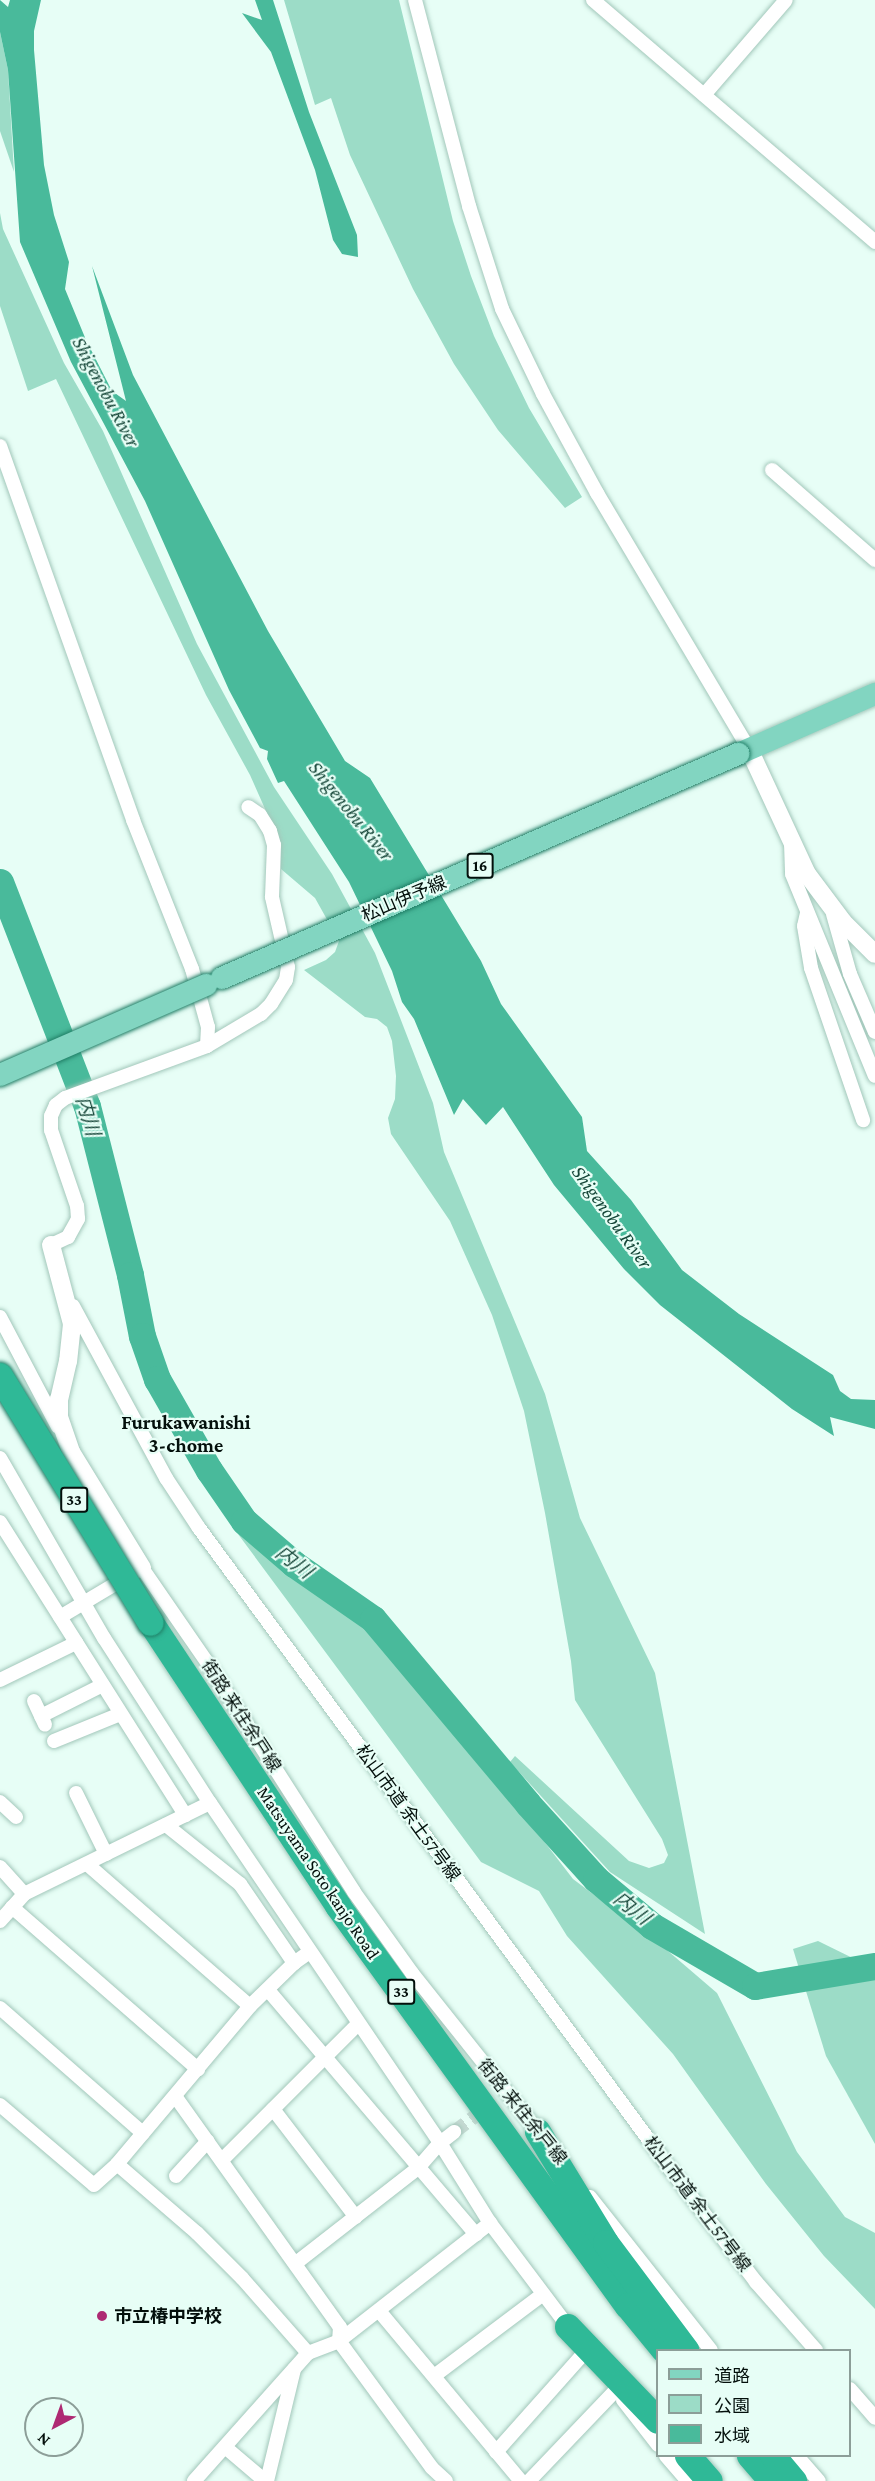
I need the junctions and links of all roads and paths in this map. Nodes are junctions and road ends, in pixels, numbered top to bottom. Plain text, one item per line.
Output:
1 (415, 0) edge
2 (593, 0) edge
3 (786, 0) edge
4 (704, 95) junction
5 (875, 242) edge
6 (0, 446) edge
7 (772, 470) dead end
8 (875, 560) edge
9 (875, 694) edge
10 (743, 752) junction
11 (248, 807) dead end
12 (791, 841) junction
13 (832, 909) junction
14 (807, 913) junction
15 (875, 954) edge
16 (875, 1032) edge
17 (207, 1046) junction
18 (0, 1075) edge
19 (875, 1076) edge
20 (863, 1120) dead end
21 (51, 1245) joint
22 (64, 1288) junction
23 (0, 1317) edge
24 (0, 1376) edge
25 (71, 1452) junction
26 (0, 1458) edge
27 (0, 1522) edge
28 (142, 1568) junction
29 (84, 1603) junction
30 (60, 1617) junction
31 (75, 1643) junction
32 (0, 1680) edge
33 (102, 1685) junction
34 (34, 1701) dead end
35 (120, 1714) junction
36 (54, 1741) dead end
37 (76, 1793) dead end
38 (0, 1802) edge
39 (210, 1803) junction
40 (185, 1815) junction
41 (16, 1817) dead end
42 (166, 1825) junction
43 (106, 1854) junction
44 (87, 1864) junction
45 (0, 1867) edge
46 (24, 1894) junction
47 (12, 1907) junction
48 (0, 1921) edge
49 (310, 1952) junction
50 (294, 1963) junction
51 (268, 1990) junction
52 (250, 2006) junction
53 (0, 2008) edge
54 (358, 2024) junction
55 (324, 2056) junction
56 (198, 2069) junction
57 (507, 2092) junction
58 (175, 2096) junction
59 (494, 2102) tunnel mouth
60 (0, 2105) edge
61 (273, 2109) junction
62 (454, 2132) tunnel mouth
63 (538, 2132) junction
64 (143, 2133) junction
65 (208, 2141) junction
66 (440, 2143) junction
67 (222, 2160) junction
68 (117, 2164) junction
69 (418, 2168) junction
70 (176, 2176) dead end
71 (356, 2217) junction
72 (490, 2223) junction
73 (476, 2234) junction
74 (296, 2263) junction
75 (542, 2295) junction
76 (380, 2312) junction
77 (568, 2328) junction
78 (339, 2341) junction
79 (663, 2349) edge
80 (685, 2349) edge
81 (710, 2349) edge
82 (815, 2349) edge
83 (586, 2352) junction
84 (308, 2353) junction
85 (295, 2366) junction
86 (434, 2376) junction
87 (616, 2390) junction
88 (851, 2391) edge
89 (875, 2418) edge
90 (656, 2420) edge
91 (656, 2444) edge
92 (225, 2447) junction
93 (496, 2451) junction
94 (667, 2457) edge
95 (689, 2457) edge
96 (798, 2457) edge
97 (764, 2467) edge
98 (194, 2481) edge
99 (266, 2481) edge
100 (446, 2481) edge
101 (521, 2481) edge
102 (529, 2481) edge
103 (688, 2481) edge
104 (710, 2481) edge
105 (794, 2481) edge
106 (819, 2481) edge

1 - 10 street
2 - 4 street
3 - 4 street
4 - 5 street
6 - 17 street
7 - 8 street
9 - 10 main road, 松山伊予線 / 16
10 - 12 street
10 - 18 main road, 松山伊予線 / 16, bridge
11 - 17 street
12 - 13 street
12 - 14 street
13 - 15 street
13 - 16 street
14 - 19 street
14 - 20 street
17 - 21 street
21 - 22 street, 松山市道 余土57号線
22 - 25 street
22 - 82 street, 松山市道 余土57号線
23 - 25 street, 街路 来住余戸線
24 - 79 highway, Matsuyama Soto kanjo Road / 33, bridge
25 - 28 street, 街路 来住余戸線
26 - 29 street
27 - 30 street
28 - 29 street
28 - 57 street, 街路 来住余戸線
29 - 30 street
29 - 39 street
30 - 31 street
31 - 32 street
31 - 33 street
33 - 34 street
33 - 35 street
35 - 36 street
35 - 40 street
37 - 43 street
38 - 41 street
39 - 40 street
39 - 49 street
40 - 42 street
42 - 43 street
42 - 50 street
43 - 44 street
44 - 46 street
44 - 52 street
45 - 46 street
46 - 47 street
47 - 48 street
47 - 56 street
49 - 50 street
49 - 54 street
50 - 51 street
51 - 52 street
51 - 55 street
52 - 56 street
53 - 64 street
54 - 55 street
54 - 66 street
55 - 61 street
55 - 69 street
56 - 58 street
57 - 59 street
57 - 63 street, 街路 来住余戸線
58 - 64 street
58 - 65 street
60 - 68 street
61 - 67 street
61 - 71 street
62 - 66 street
63 - 80 highway
63 - 81 street, 街路 来住余戸線
64 - 68 street
65 - 67 street
65 - 70 street
66 - 69 street
66 - 72 street
67 - 74 street
68 - 84 street
69 - 71 street
69 - 73 street
71 - 74 street
72 - 73 street
72 - 75 street
73 - 76 street
74 - 78 street
75 - 77 street
75 - 86 street
76 - 78 street
76 - 86 street
77 - 83 street
77 - 90 highway
78 - 84 street
78 - 100 street
83 - 87 street
83 - 93 street
84 - 85 street
85 - 92 street
85 - 99 street
86 - 93 street
87 - 91 street
87 - 102 street
88 - 89 street
92 - 98 street
92 - 99 street
93 - 101 street
94 - 103 street
95 - 104 highway
96 - 106 street
97 - 105 highway

